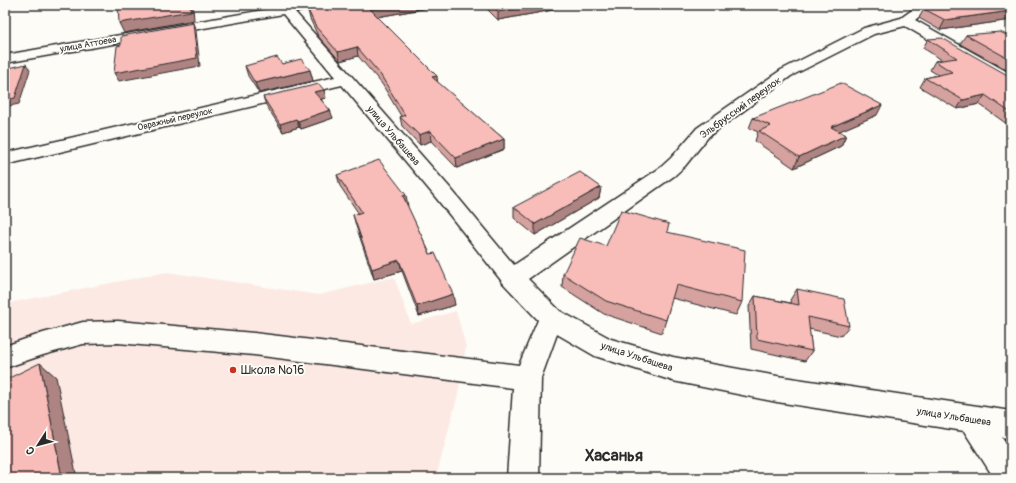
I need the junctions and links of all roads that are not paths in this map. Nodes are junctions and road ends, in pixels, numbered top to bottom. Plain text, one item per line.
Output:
1 (314, 5) edge
2 (927, 5) edge
3 (286, 10) junction
4 (906, 21) junction
5 (5, 59) edge
6 (346, 78) junction
7 (1011, 81) edge
8 (5, 159) edge
9 (512, 278) junction
10 (551, 318) junction
11 (5, 357) edge
12 (527, 378) junction
13 (972, 419) junction
14 (1011, 426) edge
15 (1011, 476) edge
16 (523, 478) edge

1 - 3 street, улица Аттоева
2 - 4 street, Эльбрусский переулок
3 - 5 street, улица Аттоева
3 - 6 street, улица Ульбашева
4 - 7 street
4 - 9 street, Эльбрусский переулок
6 - 8 street, Овражный переулок
6 - 9 street, улица Ульбашева
9 - 10 street, улица Ульбашева
10 - 12 street
10 - 13 street, улица Ульбашева
11 - 12 street
12 - 16 street
13 - 14 street, улица Ульбашева
13 - 15 street

